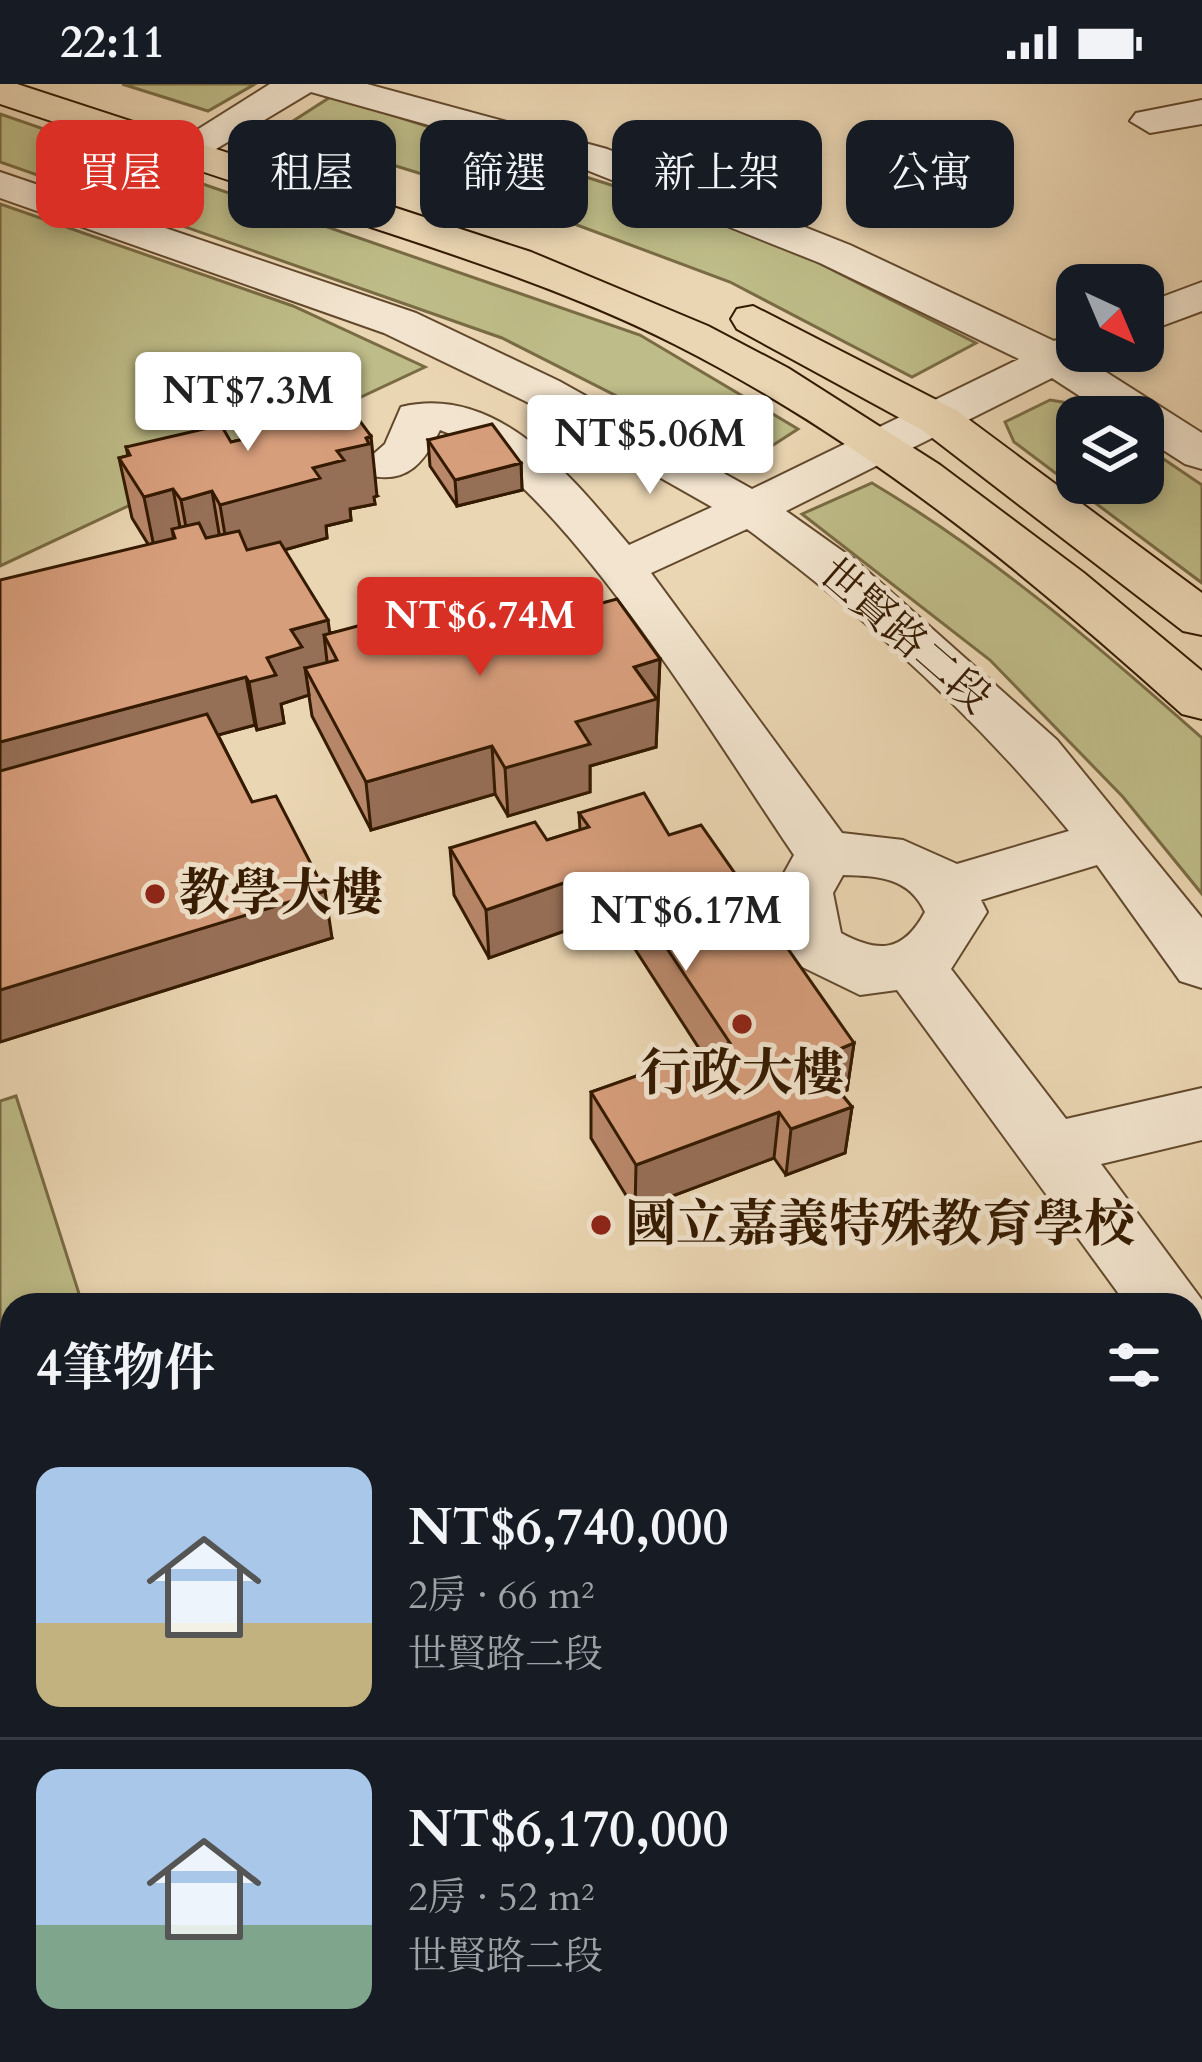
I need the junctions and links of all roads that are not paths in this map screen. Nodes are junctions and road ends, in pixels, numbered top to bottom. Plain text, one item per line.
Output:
1 (73, 84) edge
2 (297, 84) edge
3 (324, 84) edge
4 (0, 91) edge
5 (1202, 112) edge
6 (116, 120) edge
7 (153, 120) edge
8 (1150, 122) dead end
9 (204, 139) edge
10 (204, 142) edge
11 (204, 143) edge
12 (0, 184) edge
13 (1202, 295) edge
14 (1164, 311) edge
15 (1056, 349) edge
16 (1056, 356) edge
17 (1091, 372) edge
18 (939, 420) junction
19 (882, 448) junction
20 (1202, 454) edge
21 (385, 465) dead end
22 (750, 508) junction
23 (621, 568) junction
24 (1202, 620) edge
25 (1202, 701) edge
26 (1109, 840) junction
27 (825, 854) junction
28 (947, 888) junction
29 (913, 965) junction
30 (1202, 965) edge
31 (1202, 1114) edge
32 (1052, 1149) junction
33 (1159, 1293) edge

1 - 7 main road
2 - 9 street
3 - 15 street
4 - 6 main road
5 - 8 street
10 - 18 main road
11 - 19 main road
12 - 22 street, 世賢路二段
13 - 14 street
16 - 18 street
17 - 20 street
18 - 19 street
18 - 24 main road
19 - 22 street
19 - 25 main road
21 - 23 street
22 - 23 street
22 - 26 street, 世賢路二段
23 - 27 street
26 - 28 street
26 - 30 street, 世賢路二段
27 - 28 street
27 - 29 street
28 - 29 street
29 - 32 street
31 - 32 street
32 - 33 street

